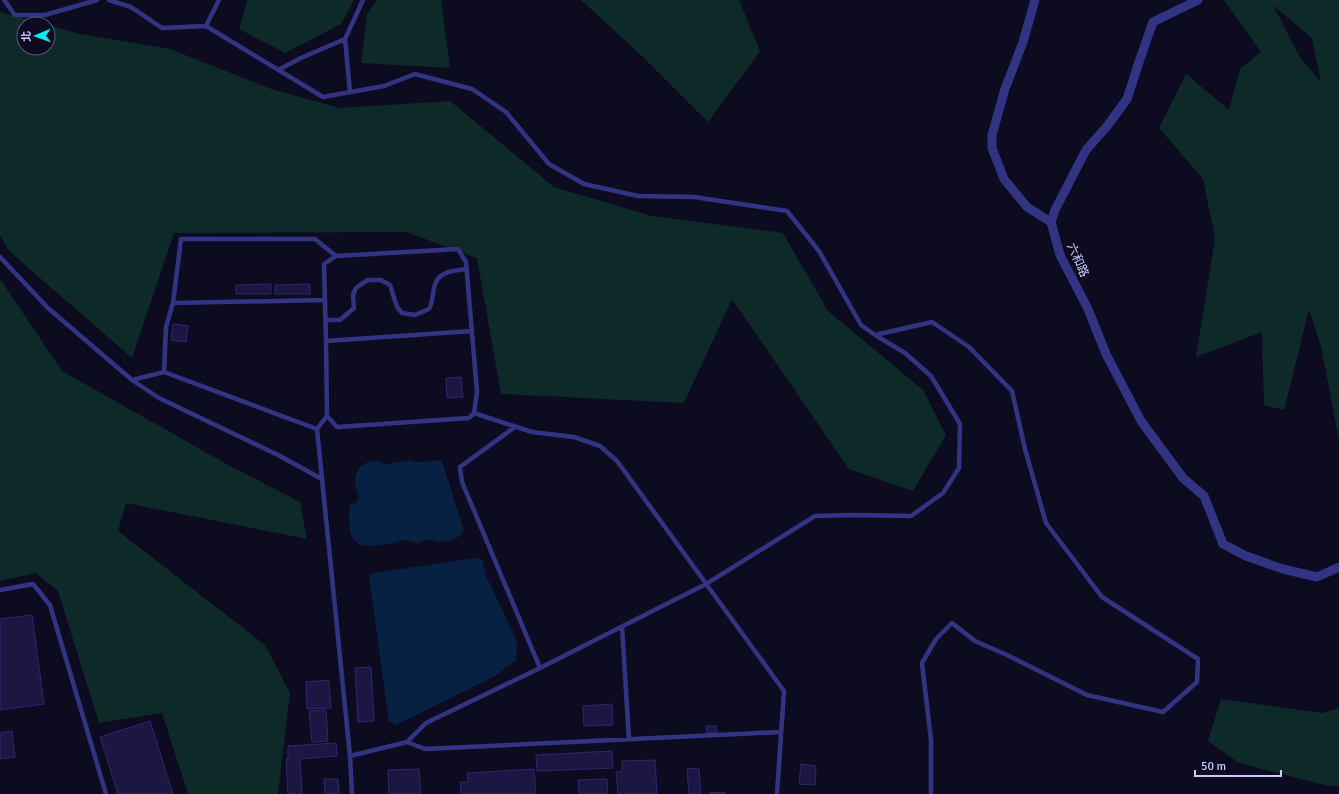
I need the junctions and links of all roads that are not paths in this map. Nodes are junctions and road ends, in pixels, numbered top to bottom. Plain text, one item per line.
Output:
1 (4, 0) edge
2 (97, 0) edge
3 (109, 0) edge
4 (219, 0) edge
5 (363, 0) edge
6 (1035, 0) edge
7 (1198, 0) edge
8 (206, 26) junction
9 (346, 39) junction
10 (278, 70) junction
11 (350, 92) junction
12 (1051, 222) junction
13 (336, 256) junction
14 (0, 257) edge
15 (467, 269) junction
16 (324, 300) junction
17 (173, 303) junction
18 (325, 320) junction
19 (472, 331) junction
20 (875, 335) junction
21 (326, 341) junction
22 (164, 372) junction
23 (132, 380) junction
24 (474, 413) junction
25 (327, 416) junction
26 (515, 427) junction
27 (317, 429) junction
28 (322, 479) junction
29 (1339, 567) edge
30 (706, 584) junction
31 (0, 590) edge
32 (622, 627) junction
33 (540, 668) junction
34 (781, 732) junction
35 (629, 739) junction
36 (407, 742) junction
37 (350, 756) junction
38 (106, 794) edge
39 (352, 794) edge
40 (777, 794) edge
41 (931, 794) edge

1 - 2 lane
3 - 8 lane
4 - 8 lane
5 - 9 lane
6 - 12 street
7 - 12 street
8 - 10 lane
9 - 10 lane
9 - 11 lane
10 - 11 lane
11 - 20 lane
12 - 29 street, 六和路
13 - 15 lane
13 - 16 lane
13 - 17 lane
14 - 23 lane
15 - 18 lane
15 - 19 lane
16 - 17 lane
16 - 18 lane
17 - 22 lane
18 - 21 lane
19 - 21 lane
19 - 24 lane
20 - 30 lane
20 - 41 lane
21 - 25 lane
22 - 23 lane
22 - 27 lane
23 - 28 lane
24 - 25 lane
24 - 26 lane
25 - 27 lane
26 - 30 lane
26 - 33 lane
27 - 28 lane
28 - 37 lane
30 - 32 lane
30 - 34 lane
31 - 38 lane
32 - 33 lane
32 - 35 lane
33 - 36 lane
34 - 35 lane
34 - 40 lane
35 - 36 lane
36 - 37 lane
37 - 39 lane

